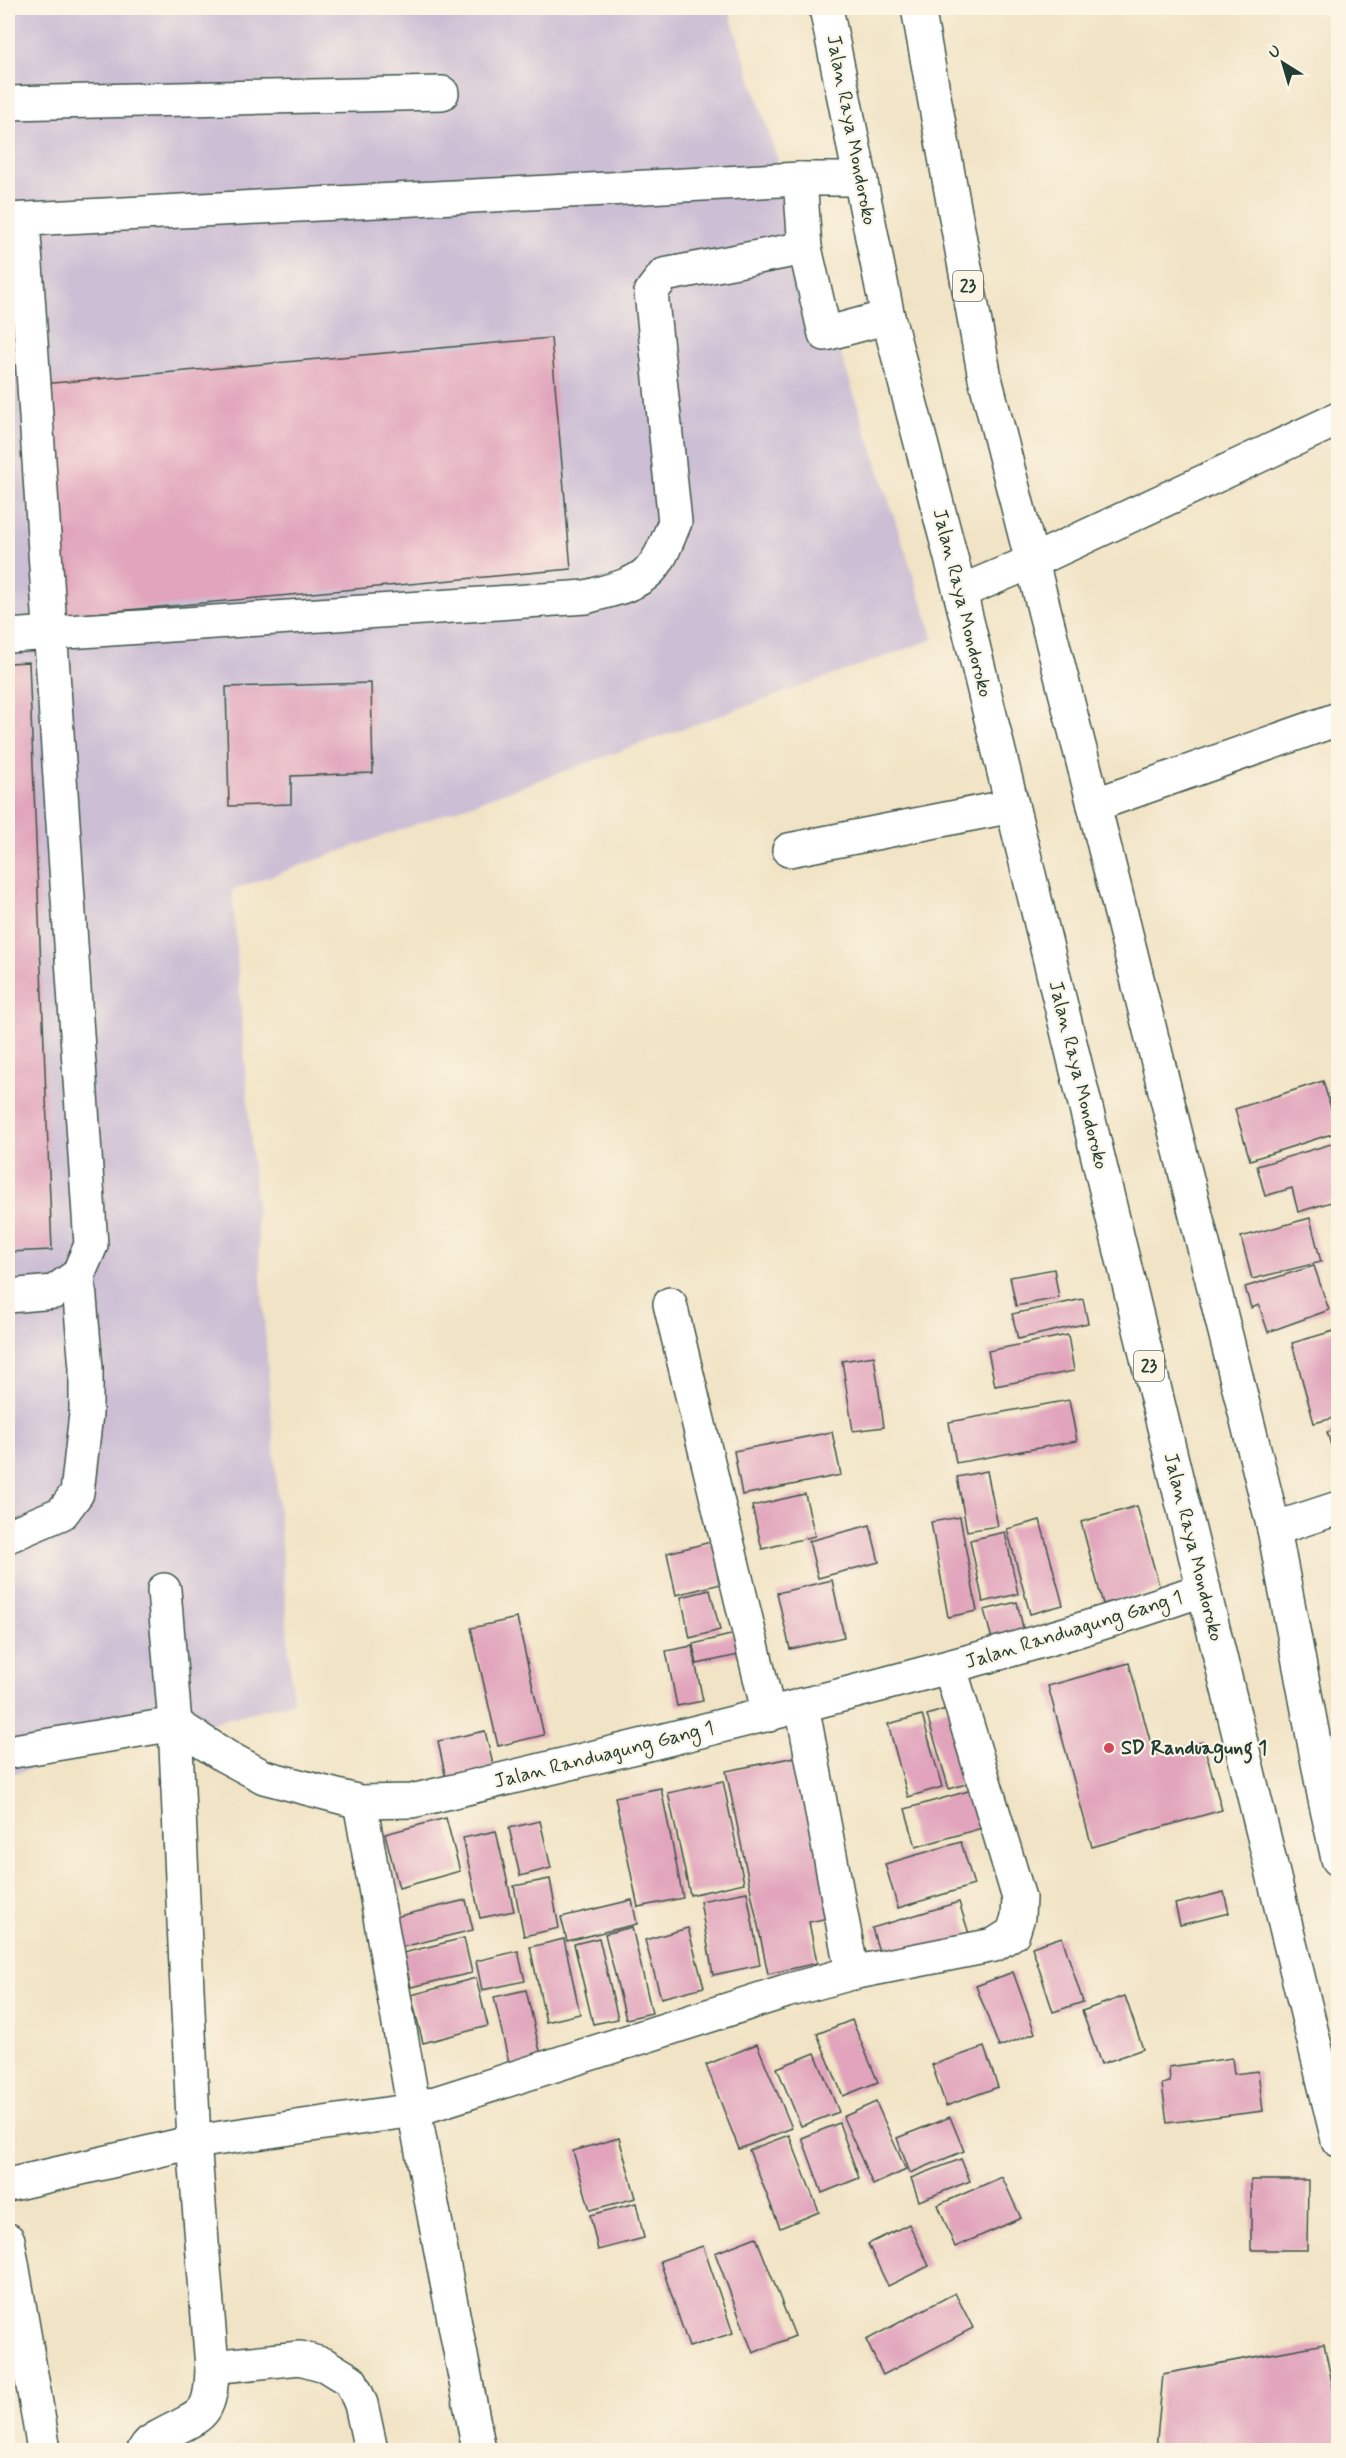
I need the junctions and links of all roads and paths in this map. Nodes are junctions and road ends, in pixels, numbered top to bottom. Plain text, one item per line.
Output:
1 (826, 8) edge
2 (918, 8) edge
3 (442, 93) dead end
4 (8, 103) edge
5 (861, 178) junction
6 (800, 179) junction
7 (15, 220) edge
8 (805, 248) junction
9 (888, 317) junction
10 (1338, 419) edge
11 (1032, 562) junction
12 (960, 592) junction
13 (49, 633) junction
14 (8, 636) edge
15 (1338, 719) edge
16 (1094, 805) junction
17 (1012, 806) junction
18 (789, 850) dead end
19 (78, 1275) junction
20 (8, 1296) edge
21 (670, 1304) dead end
22 (1338, 1508) edge
23 (1274, 1529) junction
24 (8, 1536) edge
25 (1204, 1589) junction
26 (164, 1590) dead end
27 (950, 1668) junction
28 (802, 1705) junction
29 (769, 1715) junction
30 (176, 1725) junction
31 (8, 1752) edge
32 (1332, 1800) edge
33 (360, 1802) junction
34 (1338, 1859) edge
35 (852, 1973) junction
36 (414, 2110) junction
37 (1338, 2140) edge
38 (194, 2142) junction
39 (8, 2185) edge
40 (8, 2240) edge
41 (212, 2367) junction
42 (44, 2451) edge
43 (144, 2451) edge
44 (371, 2451) edge
45 (479, 2451) edge

1 - 5 main road, Jalan Raya Mondoroko / 23
2 - 11 main road, 23
3 - 4 main road
5 - 6 main road
5 - 9 main road, Jalan Raya Mondoroko / 23
6 - 7 main road
6 - 8 main road
7 - 13 main road
8 - 9 main road
8 - 13 main road
9 - 12 main road, Jalan Raya Mondoroko / 23
10 - 11 main road
11 - 12 main road
11 - 16 main road, 23
12 - 17 main road, Jalan Raya Mondoroko / 23
13 - 14 main road
13 - 19 main road
15 - 16 main road
16 - 23 main road, 23
17 - 18 main road
17 - 25 main road, Jalan Raya Mondoroko / 23
19 - 20 main road
19 - 24 main road
21 - 29 main road
22 - 23 main road
23 - 32 main road, 23
25 - 27 main road, Jalan Randuagung Gang 1
25 - 37 main road, Jalan Raya Mondoroko / 23
26 - 30 main road
27 - 28 main road, Jalan Randuagung Gang 1
27 - 35 main road
28 - 29 main road, Jalan Randuagung Gang 1
28 - 35 main road
29 - 33 main road, Jalan Randuagung Gang 1
30 - 31 main road
30 - 33 main road, Jalan Randuagung Gang 1
30 - 38 main road
32 - 34 main road, 23
33 - 36 main road
35 - 36 main road
36 - 38 main road
36 - 45 main road
38 - 39 main road
38 - 41 main road
40 - 42 main road
41 - 43 main road
41 - 44 main road

